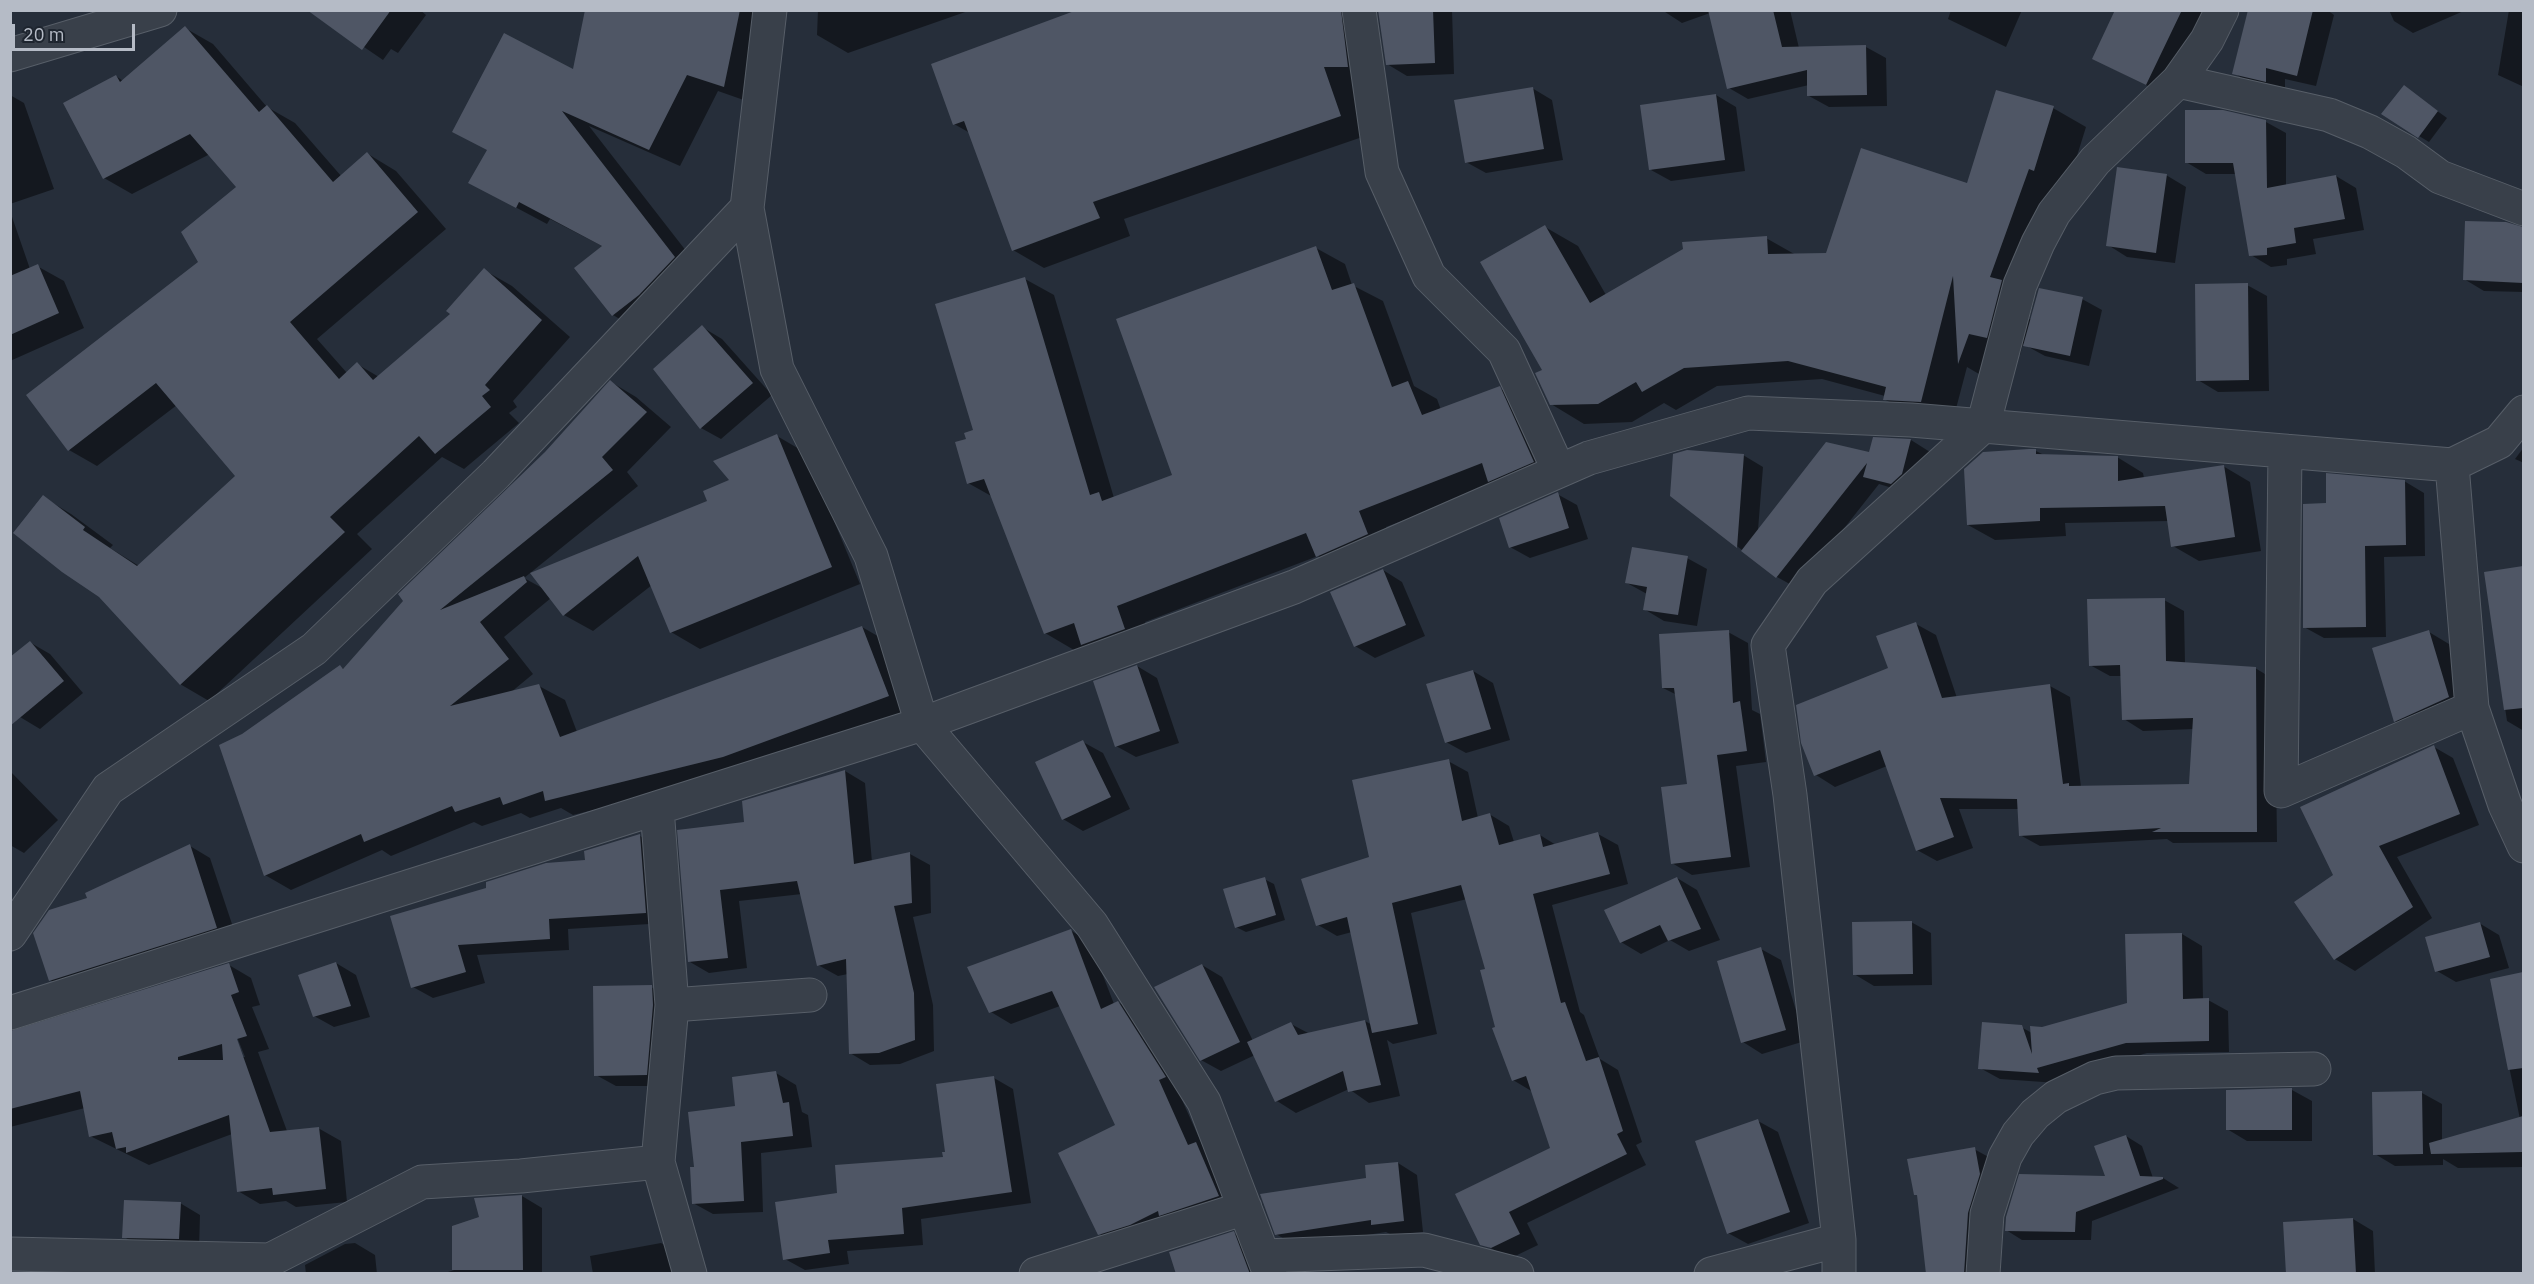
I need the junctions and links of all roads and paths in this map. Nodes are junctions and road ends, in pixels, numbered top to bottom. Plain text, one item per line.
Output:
1 (160, 10) edge
2 (770, 10) edge
3 (1359, 10) edge
4 (2222, 10) edge
5 (10, 55) edge
6 (2178, 81) junction
7 (747, 208) junction
8 (2523, 209) edge
9 (2523, 412) edge
10 (1983, 426) junction
11 (2285, 451) junction
12 (2452, 465) junction
13 (1559, 471) junction
14 (2472, 708) junction
15 (922, 724) junction
16 (657, 808) junction
17 (2523, 846) edge
18 (10, 934) edge
19 (810, 995) dead end
20 (672, 1005) junction
21 (10, 1013) edge
22 (2314, 1069) dead end
23 (658, 1162) junction
24 (1245, 1208) junction
25 (1839, 1240) junction
26 (10, 1254) edge
27 (96, 1264) edge
28 (1267, 1265) edge
29 (690, 1274) edge
30 (1036, 1274) edge
31 (1518, 1274) edge
32 (1711, 1274) edge
33 (1839, 1274) edge
34 (1983, 1274) edge

1 - 5 street
2 - 7 street
3 - 13 street
4 - 6 street
6 - 8 street
6 - 10 street
7 - 15 street
7 - 18 street
9 - 12 street
10 - 11 street
10 - 13 street
10 - 25 street
11 - 12 street
11 - 14 street
12 - 14 street
13 - 15 street
14 - 17 street
15 - 16 street
15 - 24 street
16 - 20 street
16 - 21 street
19 - 20 street
20 - 23 street
22 - 34 street
23 - 27 street
23 - 29 street
24 - 28 street
24 - 30 street
25 - 32 street
25 - 33 street
26 - 27 street
28 - 31 street

